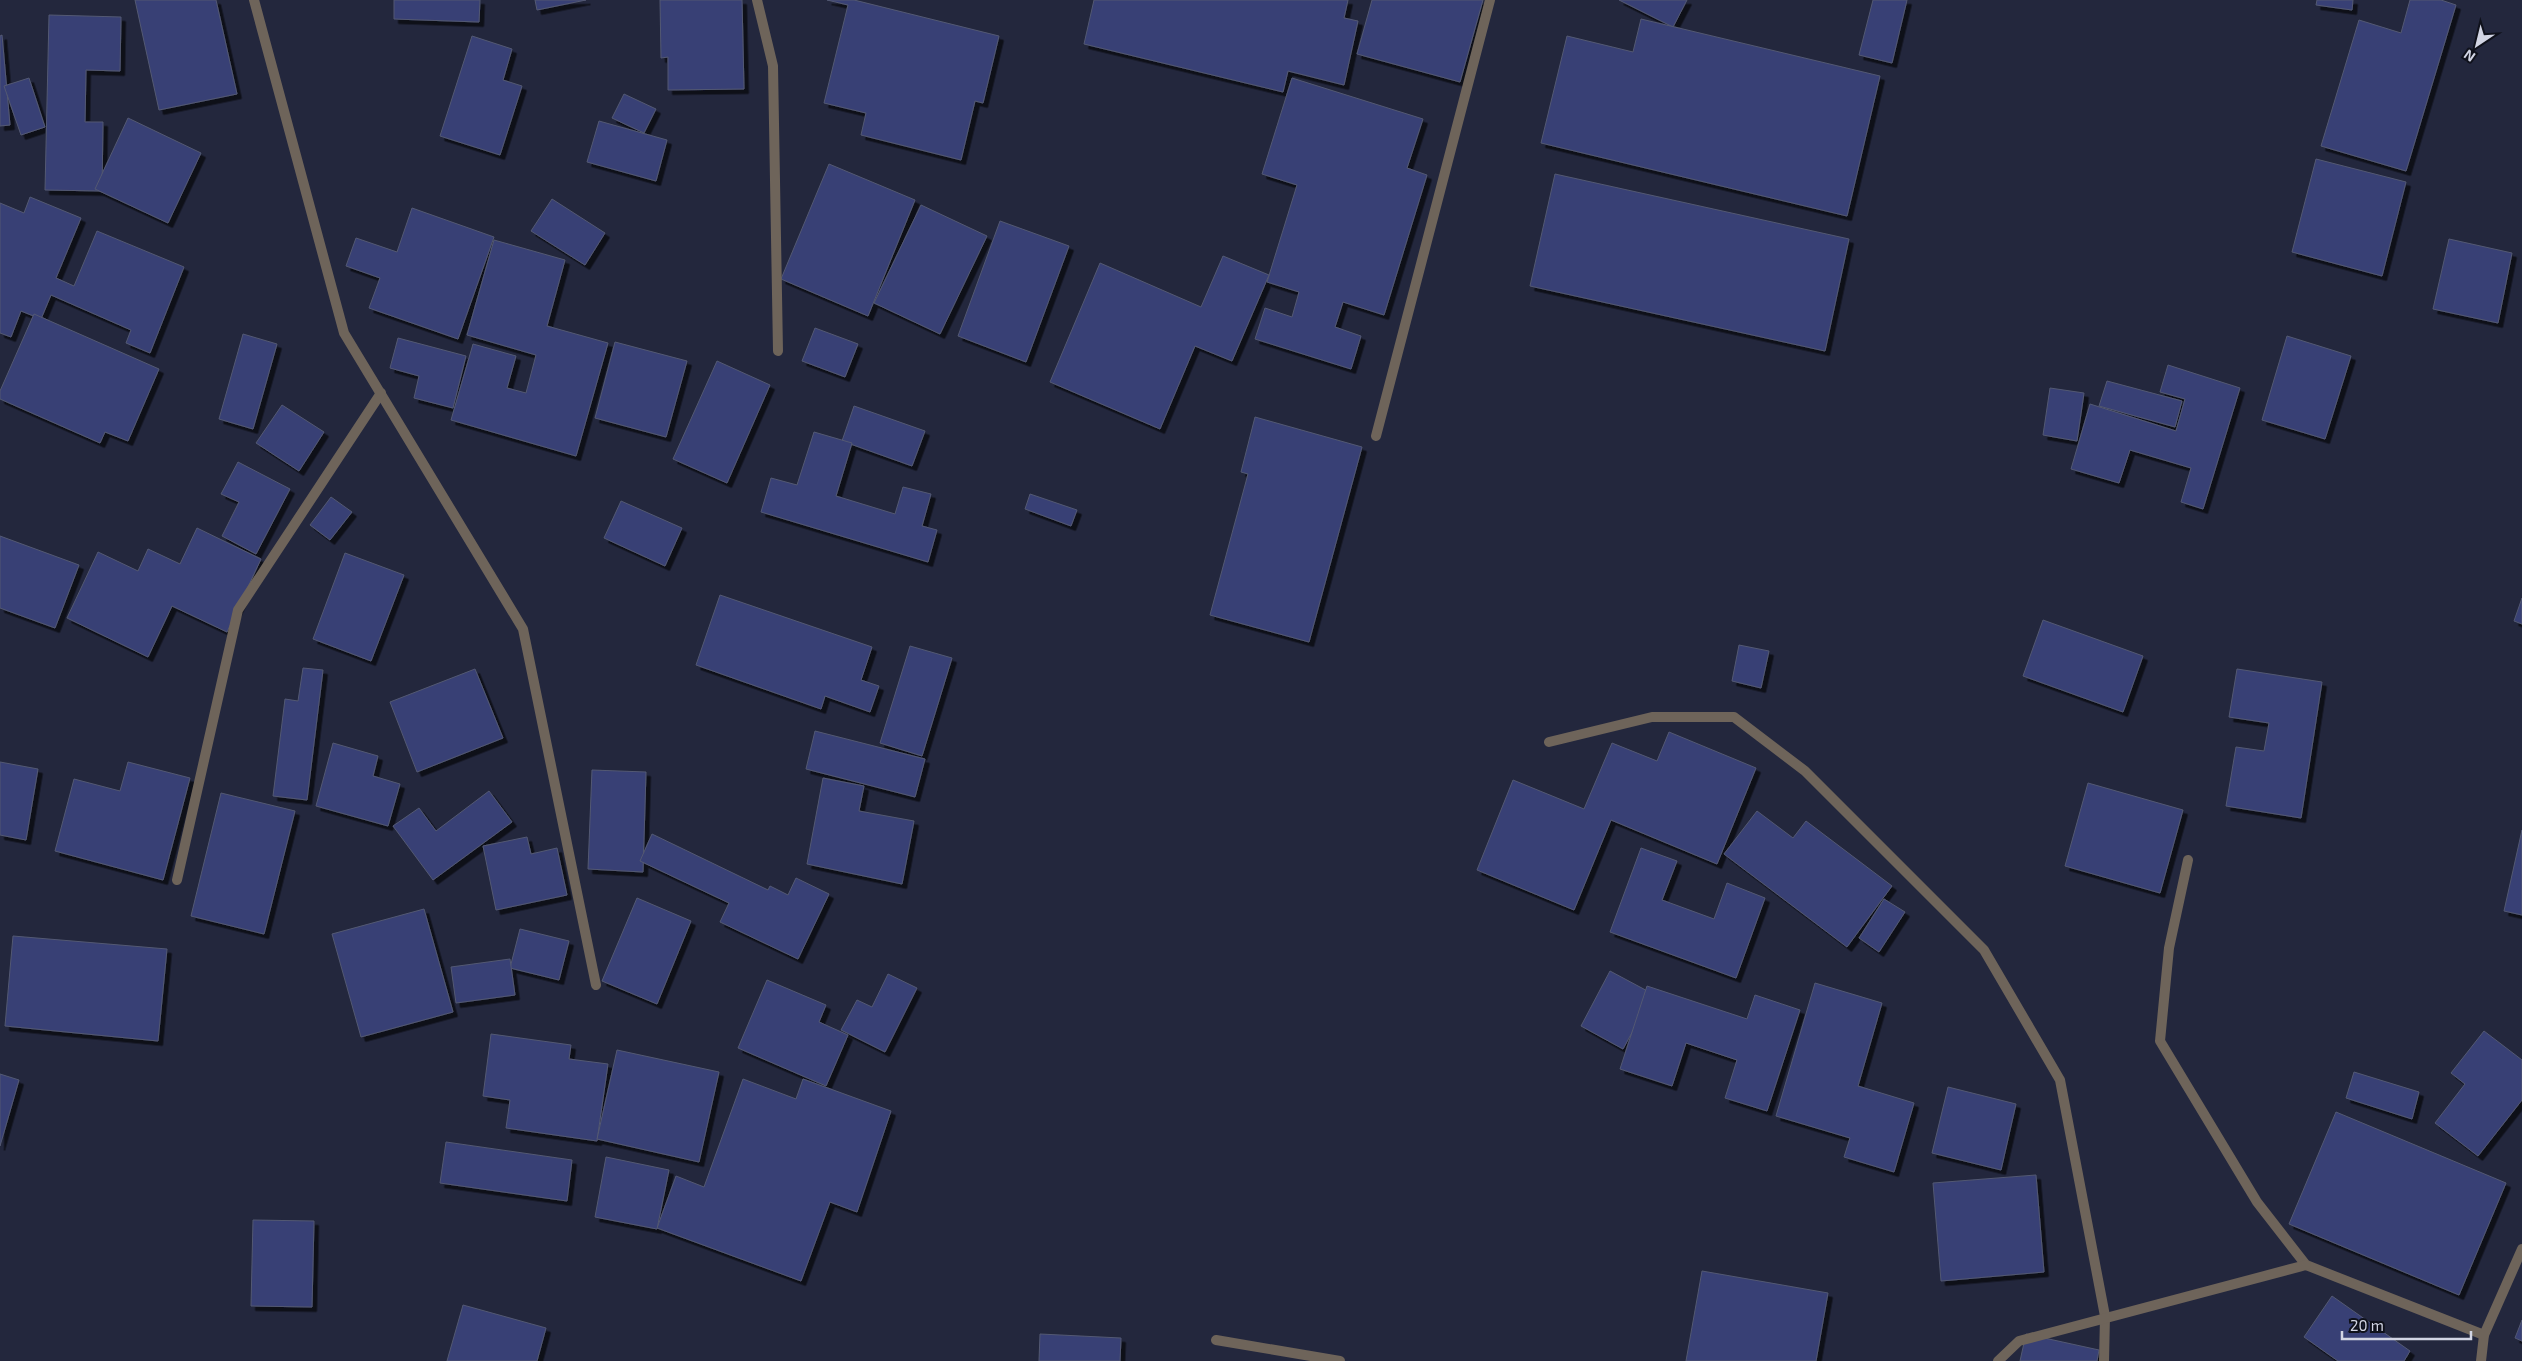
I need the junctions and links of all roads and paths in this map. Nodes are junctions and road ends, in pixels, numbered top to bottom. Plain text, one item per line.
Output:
1 (254, 0) edge
2 (757, 0) edge
3 (1490, 0) edge
4 (778, 350) dead end
5 (381, 393) junction
6 (1376, 436) dead end
7 (1549, 742) dead end
8 (2188, 860) dead end
9 (177, 880) dead end
10 (596, 985) dead end
11 (2522, 1249) edge
12 (2306, 1265) junction
13 (2105, 1316) junction
14 (2484, 1334) junction
15 (1216, 1340) dead end
16 (1340, 1361) edge
17 (1998, 1361) edge
18 (2104, 1361) edge
19 (2481, 1361) edge

1 - 5 street
2 - 4 street
3 - 6 street
5 - 9 street
5 - 10 street
7 - 13 street
8 - 12 street
11 - 14 street
12 - 13 street
12 - 14 street
13 - 17 street
13 - 18 street
14 - 19 street
15 - 16 street

